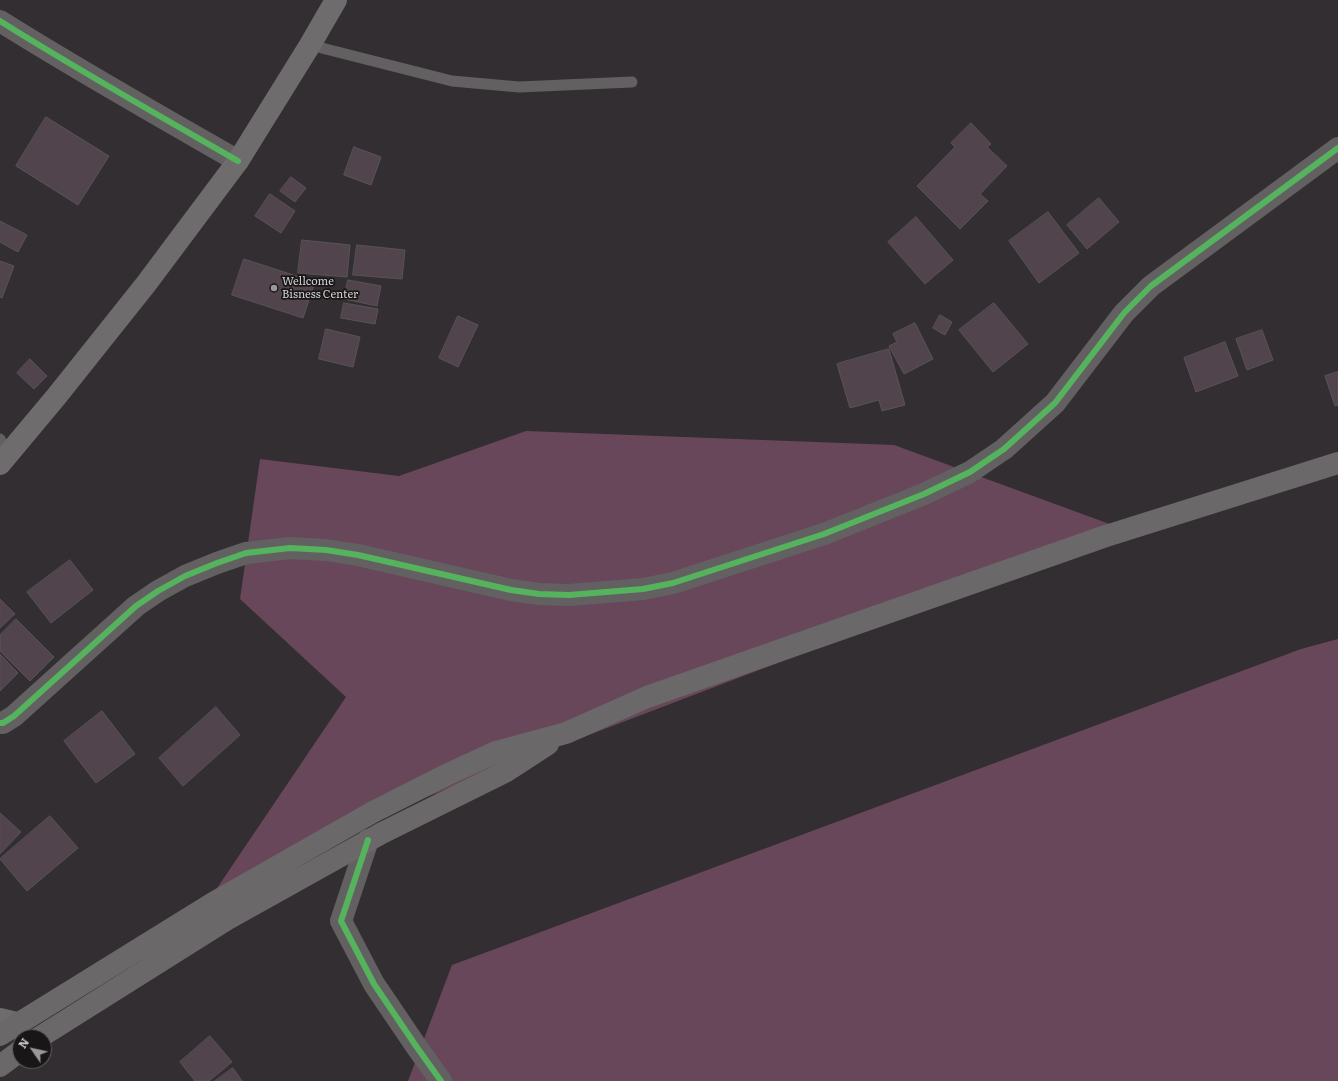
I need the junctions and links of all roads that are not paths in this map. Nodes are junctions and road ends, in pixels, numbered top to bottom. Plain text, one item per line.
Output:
1 (336, 0) edge
2 (0, 21) edge
3 (310, 46) junction
4 (632, 82) dead end
5 (1338, 148) edge
6 (238, 161) junction
7 (2, 452) edge
8 (1338, 464) edge
9 (0, 723) edge
10 (566, 733) junction
11 (368, 840) junction
12 (6, 1026) edge
13 (52, 1029) edge
14 (12, 1057) edge
15 (0, 1066) edge
16 (441, 1081) edge

1 - 3 main road
2 - 6 street
3 - 4 lane
3 - 6 main road
5 - 9 street
6 - 7 main road
8 - 10 highway
10 - 11 highway
10 - 12 highway
11 - 13 highway
11 - 16 street
14 - 15 highway

